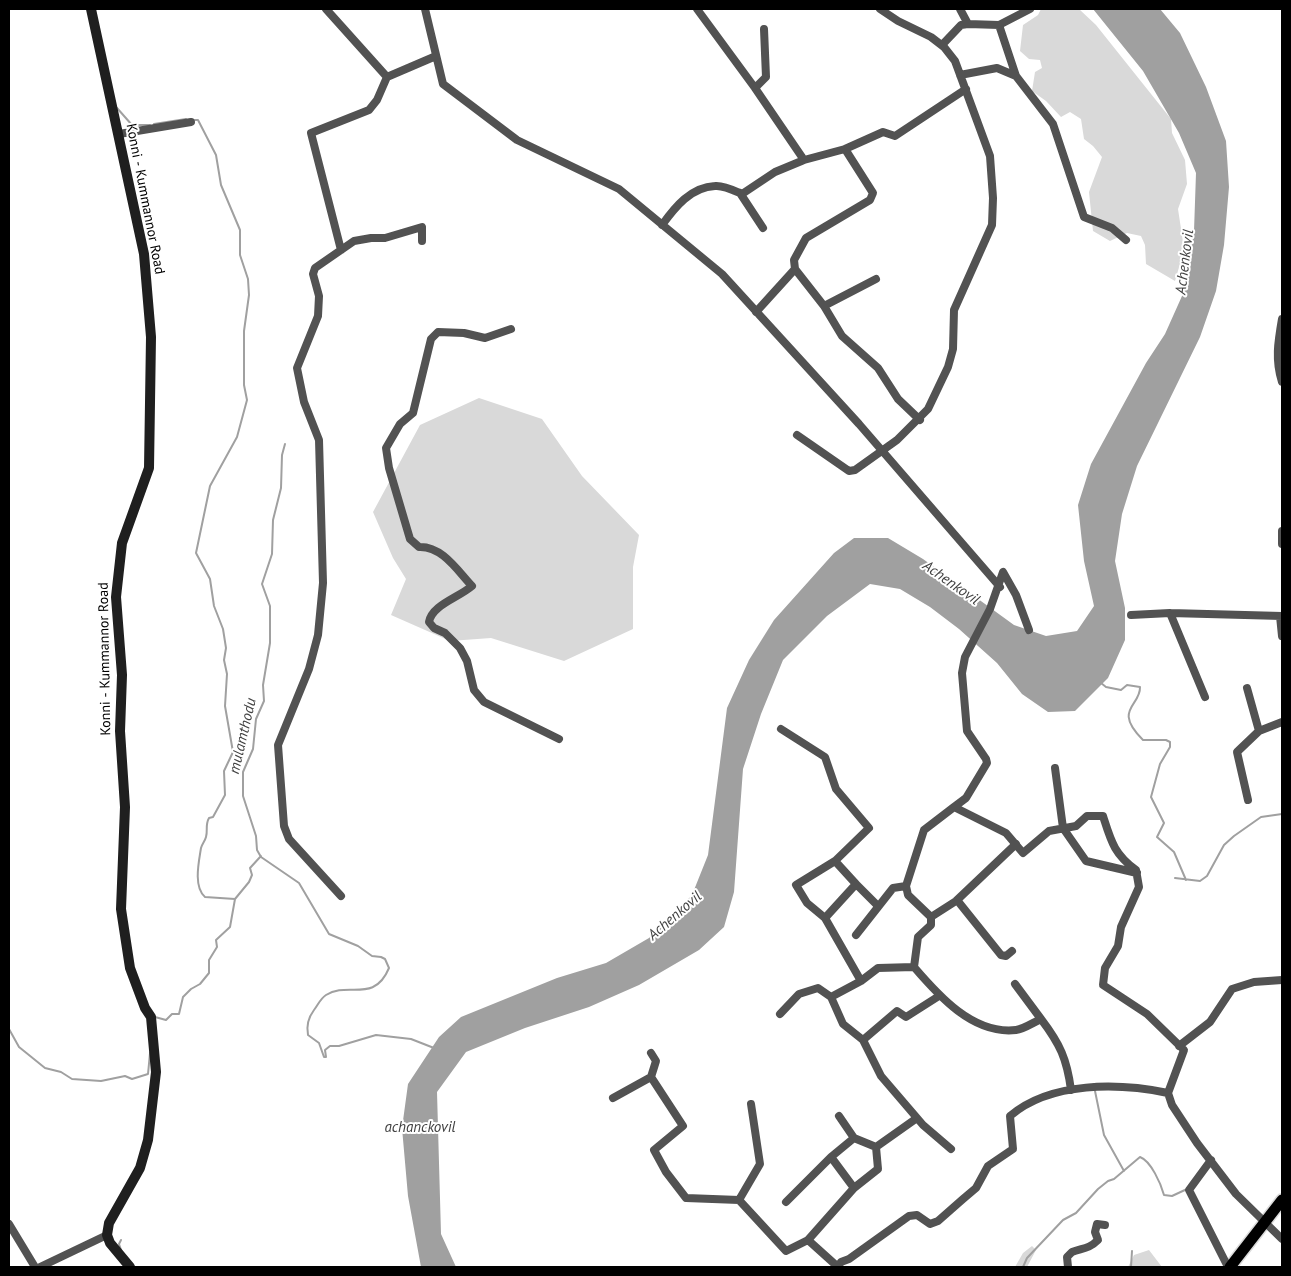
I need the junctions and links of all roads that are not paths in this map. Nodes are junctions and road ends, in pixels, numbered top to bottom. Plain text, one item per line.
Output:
1 (91, 9) edge
2 (326, 9) edge
3 (425, 9) edge
4 (697, 9) edge
5 (880, 9) edge
6 (960, 9) edge
7 (1030, 9) edge
8 (968, 24) junction
9 (999, 25) junction
10 (764, 29) dead end
11 (942, 45) junction
12 (436, 56) junction
13 (960, 75) junction
14 (1016, 76) junction
15 (387, 77) junction
16 (755, 88) junction
17 (966, 89) junction
18 (191, 122) dead end
19 (119, 134) junction
20 (844, 149) junction
21 (804, 160) junction
22 (740, 193) junction
23 (662, 225) junction
24 (763, 228) dead end
25 (1126, 240) dead end
26 (422, 241) dead end
27 (341, 250) junction
28 (795, 270) junction
29 (876, 279) dead end
30 (824, 306) junction
31 (756, 312) junction
32 (1282, 319) edge
33 (511, 328) dead end
34 (1282, 382) edge
35 (920, 420) junction
36 (797, 435) dead end
37 (882, 451) junction
38 (1282, 530) edge
39 (1282, 544) edge
40 (1000, 587) junction
41 (1170, 613) junction
42 (1131, 615) dead end
43 (1281, 616) edge
44 (1029, 630) dead end
45 (1282, 636) edge
46 (1247, 688) dead end
47 (1205, 697) dead end
48 (1282, 722) edge
49 (781, 729) dead end
50 (1259, 731) junction
51 (559, 739) dead end
52 (1055, 768) dead end
53 (1248, 800) dead end
54 (954, 807) junction
55 (1063, 828) junction
56 (1016, 844) junction
57 (835, 861) junction
58 (1136, 873) junction
59 (856, 884) junction
60 (906, 886) junction
61 (341, 896) dead end
62 (957, 900) junction
63 (878, 906) junction
64 (825, 918) junction
65 (931, 918) junction
66 (856, 935) dead end
67 (1012, 951) dead end
68 (914, 966) junction
69 (861, 980) junction
70 (1282, 980) edge
71 (1015, 984) dead end
72 (939, 996) junction
73 (831, 997) junction
74 (780, 1014) dead end
75 (1041, 1019) junction
76 (863, 1040) junction
77 (1179, 1046) junction
78 (651, 1053) dead end
79 (651, 1077) junction
80 (1071, 1090) junction
81 (1168, 1094) junction
82 (613, 1098) dead end
83 (751, 1104) dead end
84 (840, 1116) dead end
85 (917, 1118) junction
86 (854, 1138) junction
87 (876, 1148) junction
88 (951, 1149) dead end
89 (830, 1157) junction
90 (1211, 1160) junction
91 (854, 1188) junction
92 (739, 1200) junction
93 (1282, 1200) edge
94 (786, 1202) dead end
95 (9, 1224) edge
96 (1265, 1224) junction
97 (1105, 1225) dead end
98 (108, 1235) junction
99 (1282, 1239) edge
100 (808, 1240) junction
101 (35, 1267) edge
102 (40, 1267) edge
103 (130, 1267) edge
104 (838, 1267) edge
105 (1068, 1267) edge
106 (1229, 1267) edge

1 - 19 main road, Konni - Kummannor Road
2 - 15 street
3 - 12 street
4 - 16 street
5 - 11 street
6 - 8 street
7 - 9 street
8 - 9 street
8 - 11 street
9 - 14 street
10 - 16 street
11 - 13 street
12 - 15 street
12 - 23 street
13 - 14 street
13 - 17 street
14 - 25 street
15 - 27 street
16 - 21 street
17 - 20 street
17 - 35 street
18 - 19 street
19 - 98 main road, Konni - Kummannor Road
20 - 21 street
20 - 28 street
21 - 22 street
22 - 23 street
22 - 24 street
23 - 31 street
26 - 27 street
27 - 61 street
28 - 30 street
28 - 31 street
29 - 30 street
30 - 35 street
31 - 37 street
32 - 34 street
33 - 51 street
35 - 37 street
36 - 37 street
37 - 40 street
38 - 39 street
40 - 44 street
40 - 54 street
41 - 42 street
41 - 43 street
41 - 47 street
43 - 45 street
46 - 50 street
48 - 50 street
49 - 57 street
50 - 53 street
52 - 55 street
54 - 56 street
54 - 60 street
55 - 56 street
55 - 58 street
55 - 58 street
56 - 62 street
57 - 59 street
57 - 64 street
58 - 77 street
59 - 63 street
59 - 64 street
60 - 63 street
60 - 65 street
62 - 65 street
62 - 67 street
63 - 66 street
64 - 69 street
65 - 68 street
68 - 69 street
68 - 72 street
69 - 73 street
70 - 77 street
71 - 75 street
72 - 75 street
72 - 76 street
73 - 74 street
73 - 76 street
75 - 80 street
76 - 85 street
77 - 81 street
78 - 79 street
79 - 82 street
79 - 92 street
80 - 81 street
80 - 104 street
81 - 90 street
83 - 92 street
84 - 86 street
85 - 87 street
85 - 88 street
86 - 87 street
86 - 89 street
87 - 91 street
89 - 91 street
89 - 94 street
90 - 96 street
90 - 106 street
91 - 100 street
92 - 100 street
93 - 96 main road
95 - 101 street
96 - 99 street
96 - 106 main road
97 - 105 street
98 - 102 street
98 - 103 main road
100 - 104 street

